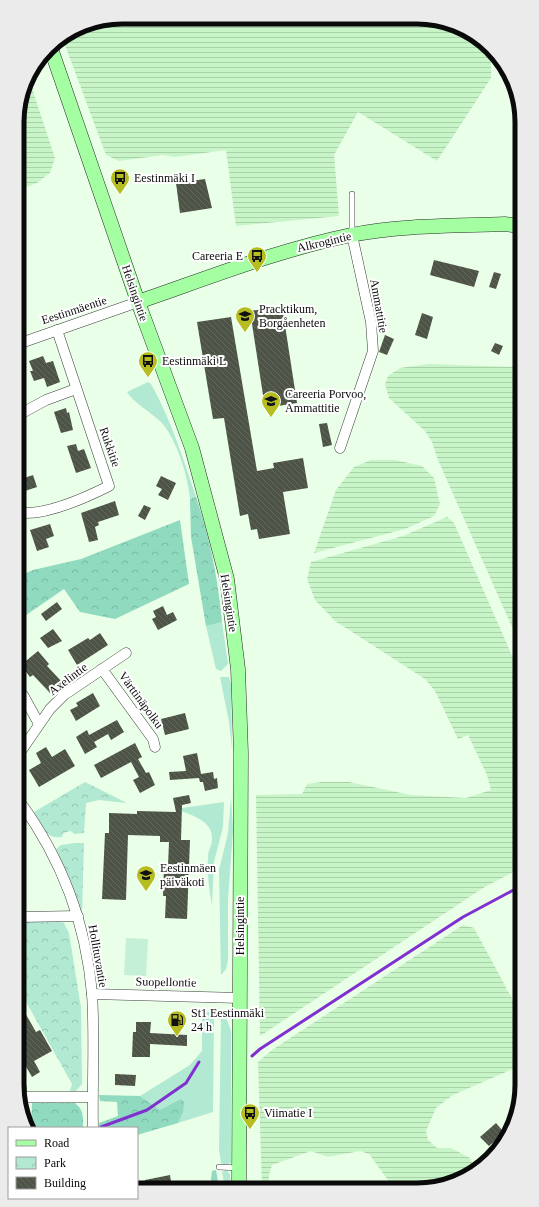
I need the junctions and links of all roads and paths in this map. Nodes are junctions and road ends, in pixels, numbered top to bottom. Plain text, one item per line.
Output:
1 (53, 53) edge
2 (352, 194) dead end
3 (515, 225) edge
4 (352, 235) junction
5 (138, 302) junction
6 (57, 330) junction
7 (24, 342) edge
8 (76, 388) junction
9 (24, 412) dead end
10 (340, 448) dead end
11 (24, 513) dead end
12 (126, 653) dead end
13 (102, 669) junction
14 (24, 697) edge
15 (39, 724) junction
16 (24, 746) edge
17 (155, 747) dead end
18 (24, 808) edge
19 (78, 916) junction
20 (24, 917) edge
21 (92, 994) junction
22 (240, 998) junction
23 (25, 1097) edge
24 (92, 1097) junction
25 (93, 1127) edge
26 (219, 1167) dead end
27 (240, 1168) junction
28 (239, 1183) edge

1 - 5 main road, Helsingintie
2 - 4 lane
3 - 4 main road, Alkrogintie
4 - 5 main road, Alkrogintie
4 - 10 street, Ammattitie
5 - 6 street, Eestinmäentie
5 - 22 main road, Helsingintie
6 - 7 street, Eestinmäentie
6 - 8 street, Rukkitie
8 - 9 street
8 - 11 street, Rukkitie
12 - 13 street, Axelintie
13 - 15 street, Axelintie
13 - 17 street, Värttinäpolku
14 - 15 street
15 - 16 street, Axelintie
18 - 19 street, Hollituvantie
19 - 20 street
19 - 21 street, Hollituvantie
21 - 22 street, Suopellontie
21 - 24 street, Hollituvantie
22 - 27 main road, Helsingintie
23 - 24 street
24 - 25 street, Hollituvantie
26 - 27 lane
27 - 28 main road, Helsingintie

